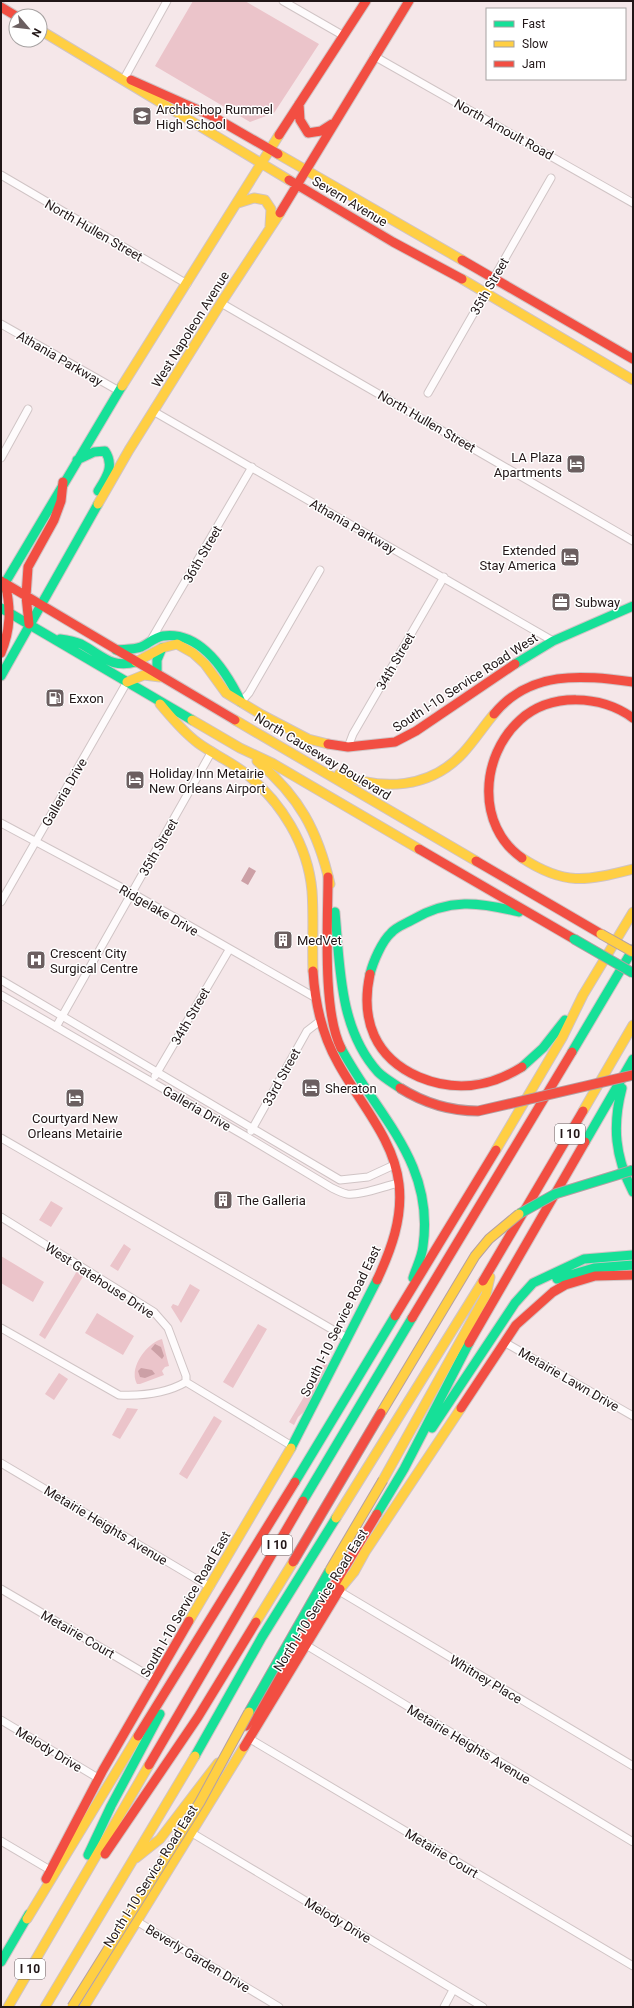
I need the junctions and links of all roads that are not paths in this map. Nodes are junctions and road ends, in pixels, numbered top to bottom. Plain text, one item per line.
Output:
1 (167, 1) edge
2 (283, 1) edge
3 (366, 1) edge
4 (409, 1) edge
5 (48, 35) edge
6 (344, 36) junction
7 (57, 40) junction
8 (374, 56) junction
9 (125, 77) junction
10 (300, 102) junction
11 (336, 121) junction
12 (270, 149) junction
13 (262, 163) junction
14 (306, 170) junction
15 (1, 175) edge
16 (551, 178) dead end
17 (297, 184) junction
18 (238, 203) junction
19 (633, 203) edge
20 (269, 232) junction
21 (493, 279) junction
22 (187, 284) junction
23 (485, 292) junction
24 (221, 303) junction
25 (1, 324) edge
26 (633, 359) edge
27 (633, 380) edge
28 (119, 391) junction
29 (428, 393) dead end
30 (28, 409) dead end
31 (153, 411) junction
32 (1, 458) edge
33 (77, 460) junction
34 (252, 467) junction
35 (63, 482) junction
36 (633, 541) edge
37 (74, 544) junction
38 (320, 570) dead end
39 (444, 577) junction
40 (2, 585) edge
41 (26, 596) junction
42 (40, 604) junction
43 (633, 606) edge
44 (1, 608) edge
45 (10, 613) junction
46 (30, 624) junction
47 (53, 638) junction
48 (151, 640) junction
49 (553, 641) junction
50 (162, 648) junction
51 (116, 650) junction
52 (1, 653) edge
53 (136, 662) junction
54 (161, 675) junction
55 (1, 676) edge
56 (127, 682) junction
57 (633, 682) edge
58 (152, 696) junction
59 (241, 702) junction
60 (633, 718) edge
61 (348, 747) junction
62 (240, 748) junction
63 (212, 751) junction
64 (302, 758) junction
65 (1, 823) edge
66 (35, 842) junction
67 (633, 869) edge
68 (328, 877) junction
69 (132, 893) junction
70 (1, 902) edge
71 (633, 912) edge
72 (536, 916) junction
73 (228, 950) junction
74 (633, 951) edge
75 (633, 973) edge
76 (1, 980) edge
77 (1, 995) edge
78 (583, 995) junction
79 (316, 998) junction
80 (62, 1016) junction
81 (320, 1021) junction
82 (633, 1025) edge
83 (56, 1027) junction
84 (633, 1060) edge
85 (157, 1072) junction
86 (629, 1075) edge
87 (152, 1082) junction
88 (253, 1128) junction
89 (247, 1137) junction
90 (1, 1138) edge
91 (394, 1165) junction
92 (633, 1170) edge
93 (399, 1184) junction
94 (633, 1192) edge
95 (1, 1217) edge
96 (633, 1255) edge
97 (633, 1265) edge
98 (492, 1266) junction
99 (633, 1275) edge
100 (399, 1308) junction
101 (1, 1328) edge
102 (499, 1328) junction
103 (347, 1338) junction
104 (504, 1342) junction
105 (186, 1382) junction
106 (633, 1416) edge
107 (292, 1446) junction
108 (1, 1463) edge
109 (404, 1469) junction
110 (210, 1587) junction
111 (1, 1589) edge
112 (339, 1591) junction
113 (207, 1625) junction
114 (306, 1645) junction
115 (156, 1680) junction
116 (1, 1720) edge
117 (250, 1739) junction
118 (633, 1766) edge
119 (98, 1778) junction
120 (192, 1833) junction
121 (1, 1841) edge
122 (633, 1842) edge
123 (129, 1864) junction
124 (50, 1870) junction
125 (27, 1919) junction
126 (138, 1922) junction
127 (52, 1931) junction
128 (1, 1962) edge
129 (633, 1966) edge
130 (454, 1990) junction
131 (8, 2007) edge
132 (45, 2007) edge
133 (72, 2007) edge
134 (84, 2007) edge
135 (279, 2007) edge
136 (444, 2007) edge
137 (483, 2007) edge

1 - 9 street
2 - 6 street
3 - 6 main road, West Napoleon Avenue
4 - 8 main road, West Napoleon Avenue
5 - 7 main road, Severn Avenue
6 - 10 main road, West Napoleon Avenue
7 - 9 main road, Severn Avenue
7 - 13 main road, Severn Avenue
8 - 11 main road, West Napoleon Avenue
8 - 19 street, North Arnoult Road
9 - 12 main road, Severn Avenue
10 - 11 main road
10 - 12 main road, West Napoleon Avenue
11 - 14 main road, West Napoleon Avenue
12 - 13 main road, West Napoleon Avenue
12 - 14 main road, Severn Avenue
13 - 17 main road, Severn Avenue
13 - 18 main road, West Napoleon Avenue
14 - 17 main road, West Napoleon Avenue
14 - 21 main road, Severn Avenue
15 - 22 street, North Hullen Street
16 - 21 street, 35th Street
17 - 20 main road, West Napoleon Avenue
17 - 23 main road, Severn Avenue
18 - 20 main road
18 - 22 main road, West Napoleon Avenue
20 - 24 main road, West Napoleon Avenue
21 - 23 street, 35th Street
21 - 26 main road, Severn Avenue
22 - 28 main road, West Napoleon Avenue
23 - 27 main road, Severn Avenue
23 - 29 street, 35th Street
24 - 31 main road, West Napoleon Avenue
24 - 36 street, North Hullen Street
25 - 28 street, Athania Parkway
28 - 33 main road, West Napoleon Avenue
30 - 32 street
31 - 34 street, Athania Parkway
31 - 37 main road, West Napoleon Avenue
33 - 35 main road, West Napoleon Avenue
33 - 37 main road
34 - 39 street, Athania Parkway
34 - 48 street, 36th Street
35 - 40 main road, West Napoleon Avenue
35 - 41 main road
37 - 42 main road, West Napoleon Avenue
38 - 59 street
39 - 49 street, Athania Parkway
39 - 61 street, 34th Street
40 - 41 main road, North Causeway Boulevard
40 - 45 main road
41 - 42 main road, North Causeway Boulevard
41 - 46 main road
42 - 46 main road, West Napoleon Avenue
42 - 51 main road, North Causeway Boulevard
43 - 49 main road, South I-10 Service Road West
44 - 45 main road
45 - 46 main road
45 - 52 main road
46 - 47 main road
46 - 55 main road, West Napoleon Avenue
47 - 53 main road, South I-10 Service Road West
47 - 56 main road
48 - 51 main road
48 - 59 main road
49 - 61 main road, South I-10 Service Road West
50 - 53 main road, South I-10 Service Road West
50 - 54 main road
50 - 59 main road, South I-10 Service Road West
51 - 53 main road, North Causeway Boulevard
53 - 54 main road, North Causeway Boulevard
54 - 56 main road
54 - 64 main road, North Causeway Boulevard
56 - 58 main road
56 - 66 street, Galleria Drive
57 - 64 main road
58 - 62 main road
58 - 63 main road, South I-10 Service Road East
59 - 61 main road, South I-10 Service Road West
60 - 67 main road
62 - 68 main road
62 - 72 main road
63 - 69 street, 35th Street
63 - 79 main road, South I-10 Service Road East
64 - 74 main road, North Causeway Boulevard, bridge
65 - 66 street, Ridgelake Drive
66 - 69 street, Ridgelake Drive
66 - 70 street, Galleria Drive
68 - 86 main road, bridge
68 - 100 main road
69 - 73 street, Ridgelake Drive
69 - 80 street, 35th Street
71 - 78 main road
72 - 75 main road, bridge
72 - 78 main road
73 - 79 street, Ridgelake Drive
73 - 85 street, 34th Street
74 - 127 main road, I 10
76 - 80 street, Galleria Drive
77 - 83 street, Galleria Drive
78 - 100 main road
79 - 81 main road, South I-10 Service Road East
80 - 83 street, 35th Street
80 - 85 street, Galleria Drive
81 - 88 street, 33rd Street
81 - 91 main road, South I-10 Service Road East
82 - 98 main road, I 10
83 - 87 street, Galleria Drive
84 - 86 main road
85 - 87 street, 34th Street
85 - 88 street, Galleria Drive
86 - 94 main road
86 - 109 main road
87 - 89 street, Galleria Drive
88 - 89 street, 33rd Street
88 - 91 street, Galleria Drive
89 - 93 street, Galleria Drive
90 - 103 street
91 - 93 main road, South I-10 Service Road East
92 - 127 main road, bridge
93 - 103 main road, South I-10 Service Road East
95 - 105 street, West Gatehouse Drive
96 - 102 main road
97 - 102 main road
98 - 123 main road, I 10
98 - 133 main road, bridge
99 - 104 main road, North I-10 Service Road East
100 - 113 main road
101 - 105 street
102 - 109 main road
103 - 107 main road, South I-10 Service Road East
104 - 106 street, Metairie Lawn Drive
104 - 112 main road, North I-10 Service Road East
105 - 107 street
107 - 110 main road, South I-10 Service Road East
108 - 110 street, Metairie Heights Avenue
109 - 123 main road
110 - 115 main road, South I-10 Service Road East
111 - 115 street, Metairie Court
112 - 114 main road, North I-10 Service Road East
112 - 118 street, Whitney Place
113 - 125 main road
113 - 127 main road
114 - 117 main road, North I-10 Service Road East
114 - 122 street, Metairie Heights Avenue
115 - 119 main road, South I-10 Service Road East
116 - 119 street, Melody Drive
117 - 120 main road, North I-10 Service Road East
117 - 129 street, Metairie Court
119 - 124 main road, South I-10 Service Road East
120 - 126 main road, North I-10 Service Road East
120 - 130 street, Melody Drive
121 - 124 street
123 - 132 main road, I 10
124 - 125 main road, South I-10 Service Road East
125 - 128 main road, South I-10 Service Road East
126 - 134 main road, North I-10 Service Road East
126 - 135 street, Beverly Garden Drive
127 - 131 main road, I 10
130 - 136 street
130 - 137 street, Melody Drive

